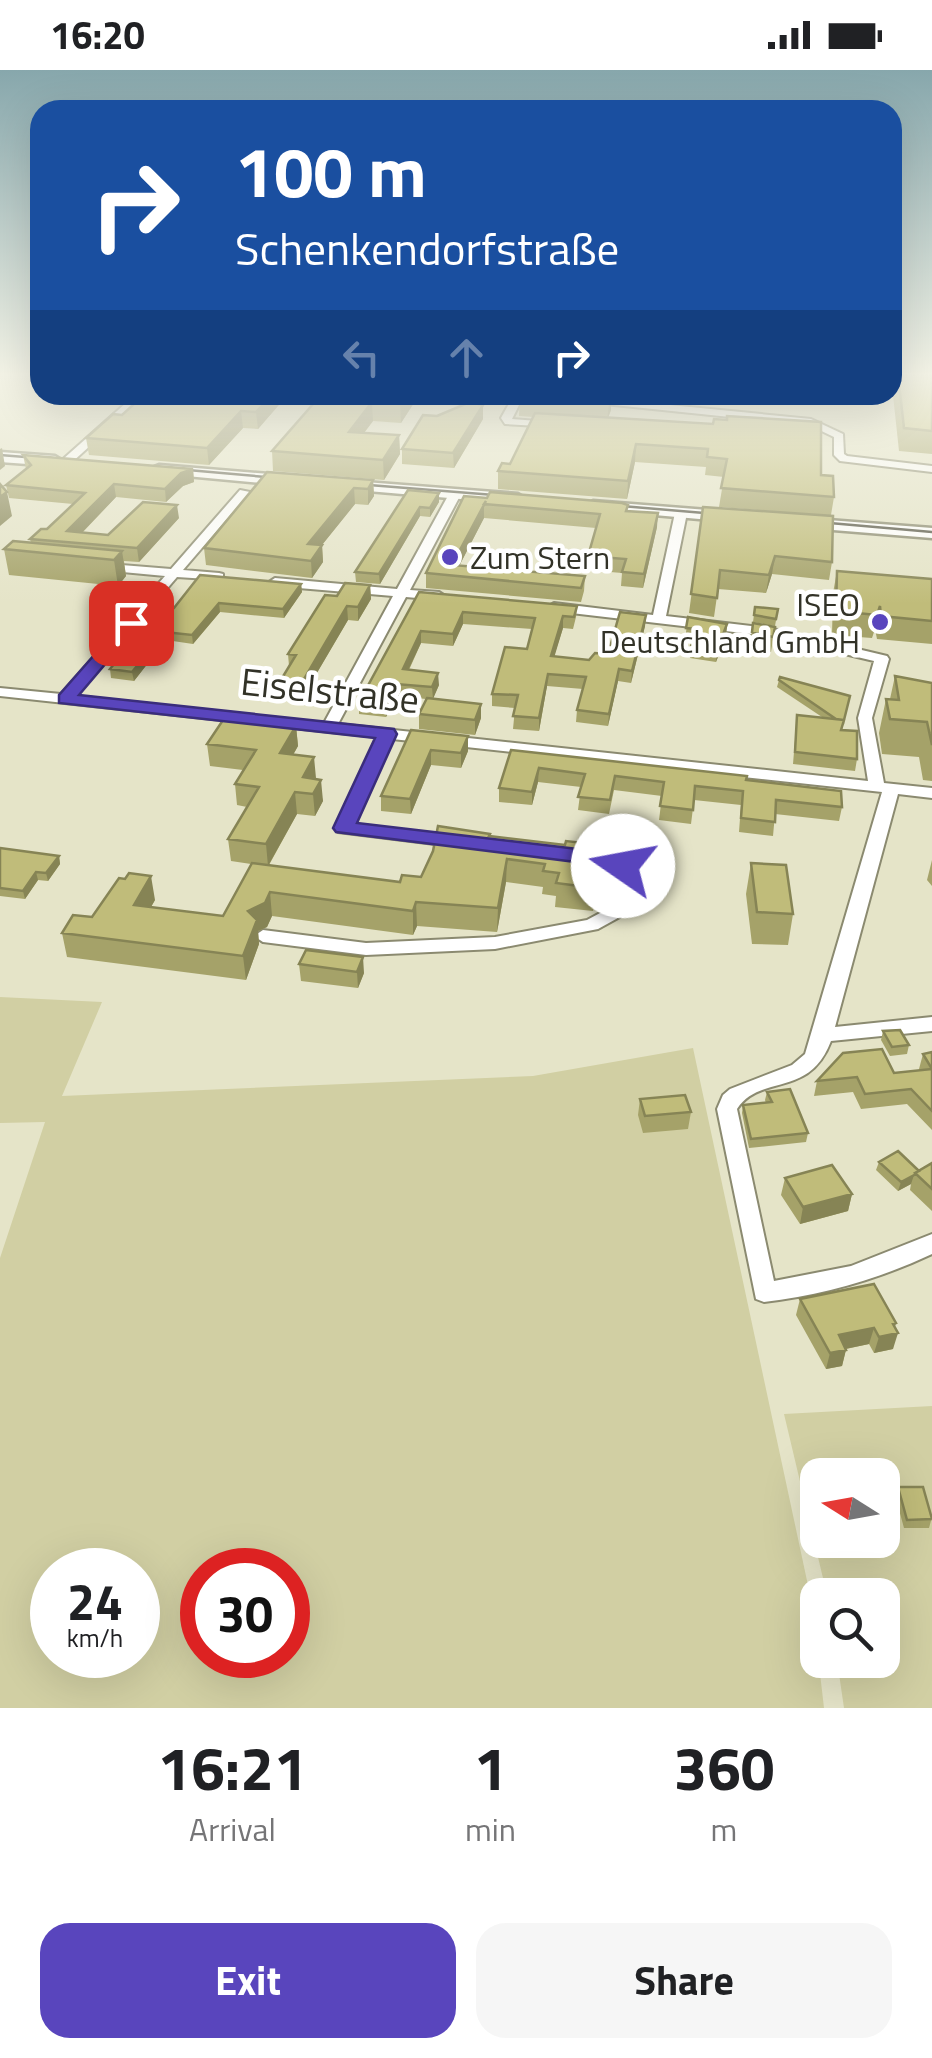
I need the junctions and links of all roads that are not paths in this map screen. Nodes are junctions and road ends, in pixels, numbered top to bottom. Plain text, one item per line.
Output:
1 (78, 451) edge
2 (839, 451) edge
3 (0, 457) edge
4 (66, 462) junction
5 (85, 464) edge
6 (140, 468) edge
7 (932, 468) edge
8 (244, 492) edge
9 (455, 494) junction
10 (530, 500) edge
11 (568, 504) edge
12 (681, 513) junction
13 (760, 519) edge
14 (780, 521) edge
15 (932, 533) edge
16 (93, 565) edge
17 (175, 573) junction
18 (226, 577) edge
19 (264, 581) edge
20 (399, 592) junction
21 (452, 597) edge
22 (536, 605) edge
23 (659, 617) junction
24 (0, 692) edge
25 (65, 699) junction
26 (328, 727) junction
27 (387, 734) junction
28 (884, 788) junction
29 (932, 793) edge
30 (470, 843) edge
31 (565, 854) edge
32 (264, 936) dead end
33 (932, 1024) edge
34 (823, 1035) junction
35 (932, 1243) edge

1 - 4 street
2 - 7 street
3 - 4 street
4 - 5 street
6 - 9 street
8 - 17 street
9 - 10 street
9 - 20 street
11 - 12 street
12 - 13 street
12 - 23 street
14 - 15 street
16 - 17 street
17 - 18 street
17 - 25 street
19 - 20 street
20 - 21 street
20 - 26 street
22 - 23 street
23 - 28 street
24 - 25 street, Eiselstraße
25 - 26 street, Eiselstraße
26 - 27 street, Eiselstraße
27 - 28 street, Eiselstraße
27 - 30 street
28 - 29 street, Eiselstraße
28 - 34 street
31 - 32 street
33 - 34 street
34 - 35 street

